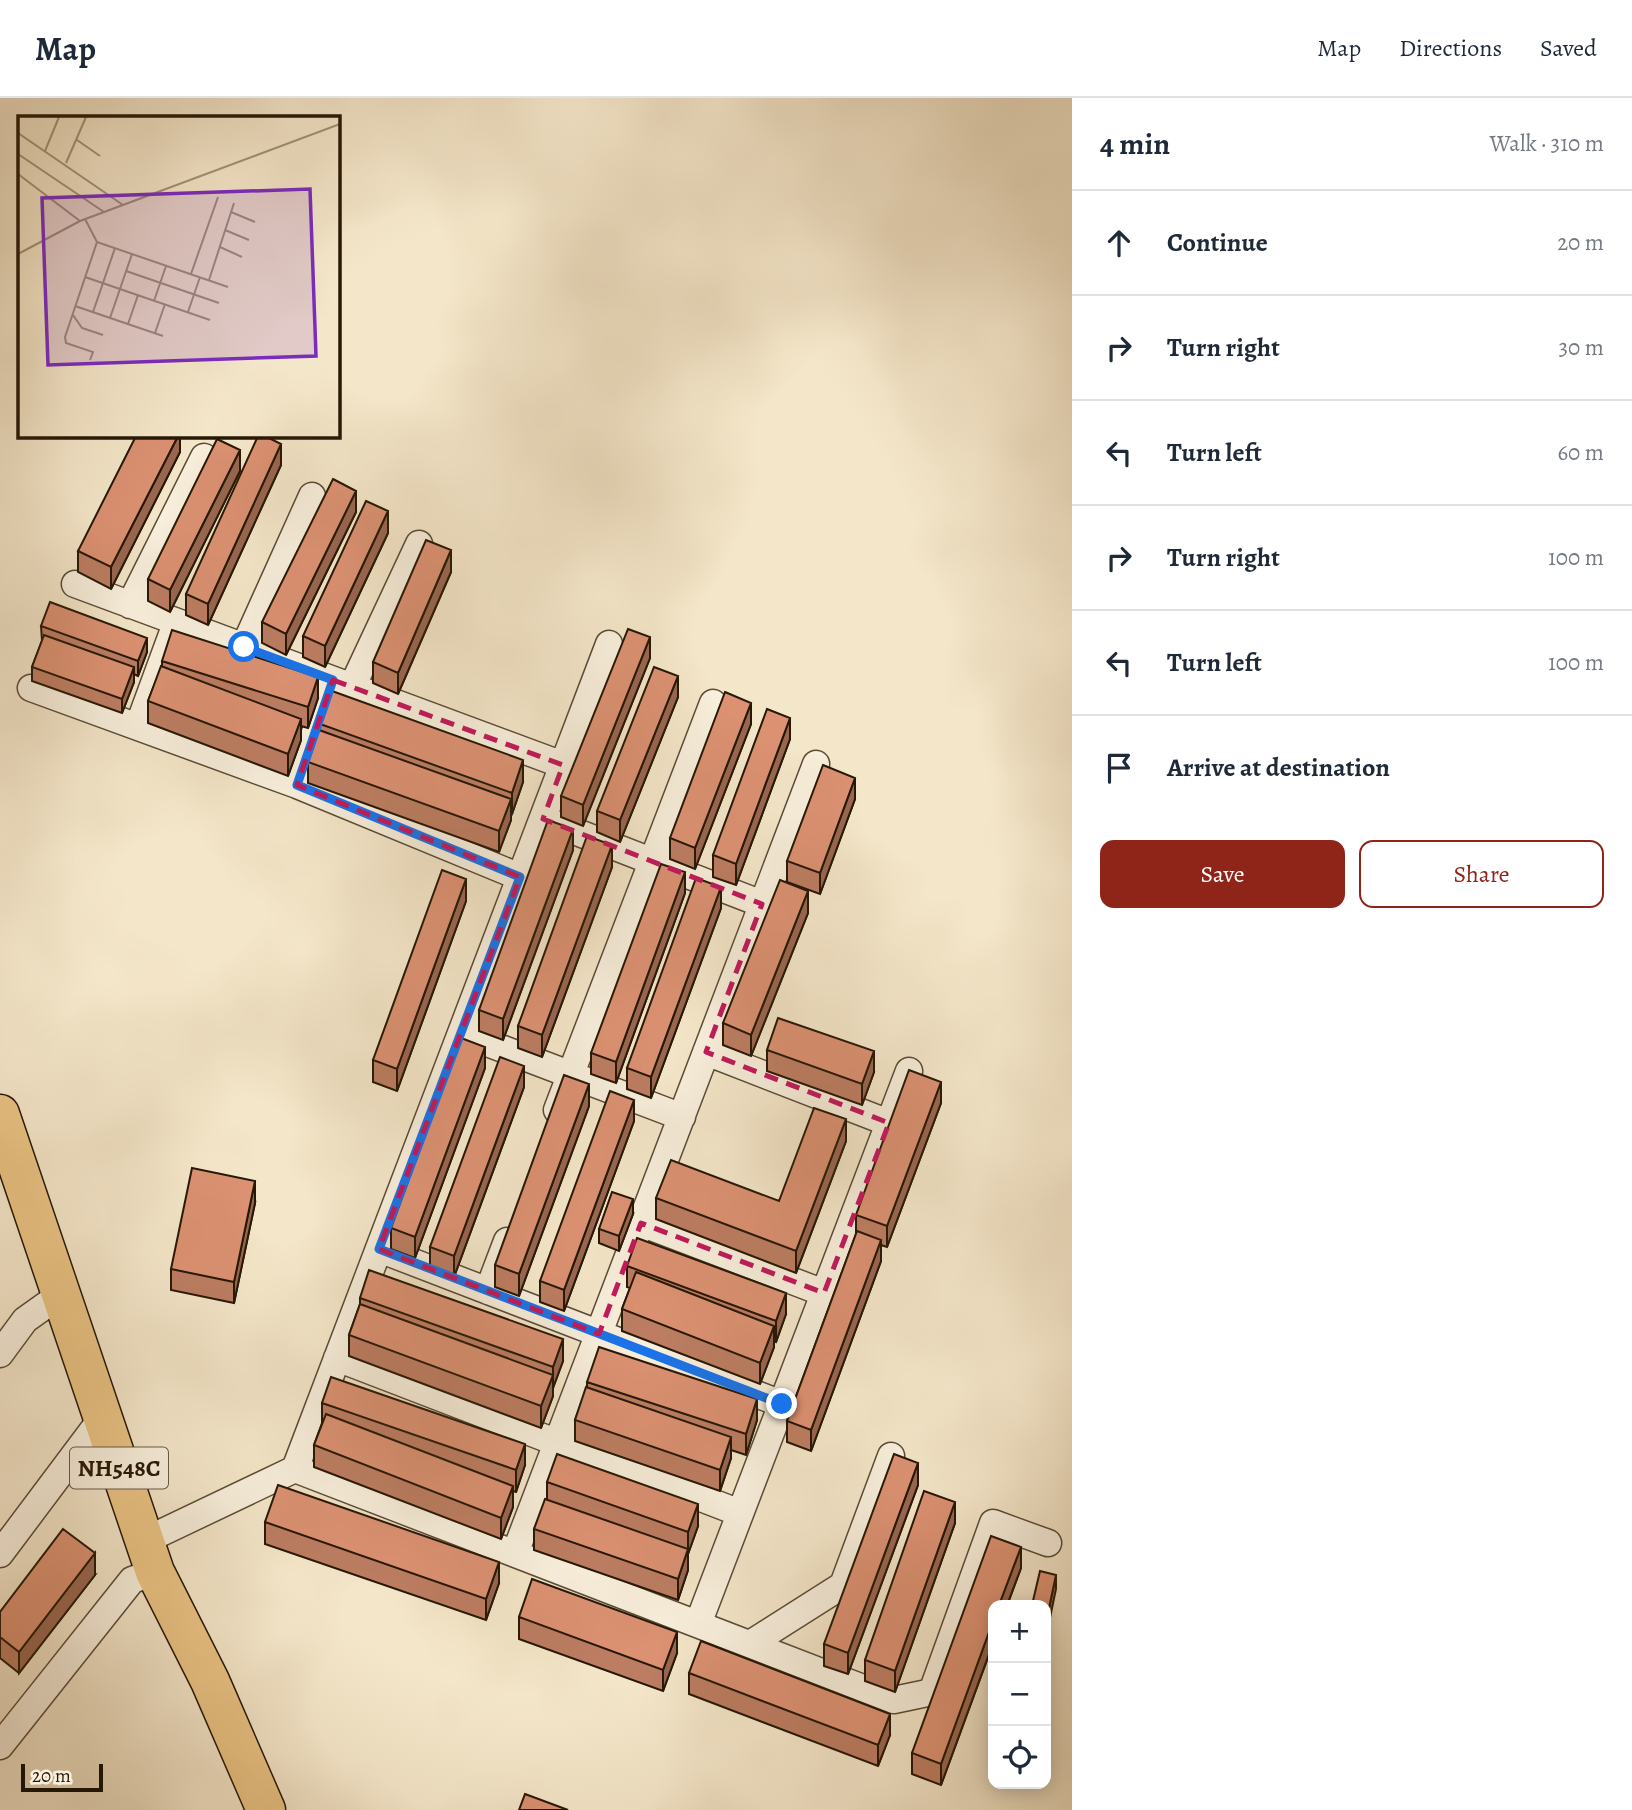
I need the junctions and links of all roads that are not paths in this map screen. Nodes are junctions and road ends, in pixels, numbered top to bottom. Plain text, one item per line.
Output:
1 (204, 457) dead end
2 (312, 496) dead end
3 (419, 544) dead end
4 (75, 584) dead end
5 (130, 605) junction
6 (176, 622) junction
7 (610, 644) dead end
8 (244, 647) junction
9 (342, 684) junction
10 (32, 688) dead end
11 (713, 703) dead end
12 (138, 727) junction
13 (816, 764) dead end
14 (563, 765) junction
15 (297, 785) junction
16 (542, 819) junction
17 (652, 861) junction
18 (520, 877) junction
19 (762, 904) junction
20 (461, 1033) junction
21 (706, 1052) junction
22 (909, 1071) edge
23 (571, 1075) junction
24 (0, 1114) edge
25 (681, 1117) junction
26 (889, 1123) junction
27 (546, 1139) edge
28 (517, 1215) edge
29 (641, 1223) junction
30 (379, 1249) junction
31 (488, 1292) junction
32 (824, 1293) junction
33 (60, 1296) junction
34 (598, 1334) junction
35 (0, 1354) edge
36 (337, 1358) junction
37 (782, 1404) junction
38 (102, 1418) junction
39 (557, 1443) junction
40 (891, 1456) edge
41 (295, 1469) junction
42 (740, 1513) junction
43 (1048, 1544) dead end
44 (515, 1553) junction
45 (0, 1554) edge
46 (149, 1556) junction
47 (698, 1624) junction
48 (750, 1644) junction
49 (0, 1746) edge
50 (265, 1810) edge

1 - 5 street
2 - 8 street
3 - 9 street
4 - 5 street
5 - 6 street
6 - 8 street
6 - 12 street
7 - 14 street
8 - 9 street
9 - 14 street
9 - 15 street
10 - 12 street
11 - 17 street
12 - 15 street
13 - 19 street
14 - 16 street
15 - 18 street
16 - 17 street
16 - 18 street
17 - 19 street
17 - 23 street
18 - 20 street
19 - 21 street
20 - 23 street
20 - 30 street
21 - 25 street
21 - 26 street
22 - 26 street
23 - 25 street
23 - 27 street
24 - 33 highway, NH548C
25 - 29 street
26 - 32 street
28 - 31 street
29 - 32 street
29 - 34 street
30 - 31 street
30 - 36 street
31 - 34 street
32 - 37 street
33 - 35 street
33 - 38 highway, NH548C
34 - 37 street
34 - 39 street
36 - 39 street
36 - 41 street
37 - 42 street
38 - 45 street
38 - 46 highway, NH548C
39 - 42 street
39 - 44 street
40 - 48 street
41 - 44 street
41 - 46 street
42 - 47 street
43 - 48 street
44 - 47 street
46 - 49 street
46 - 50 highway, NH548C
47 - 48 street

